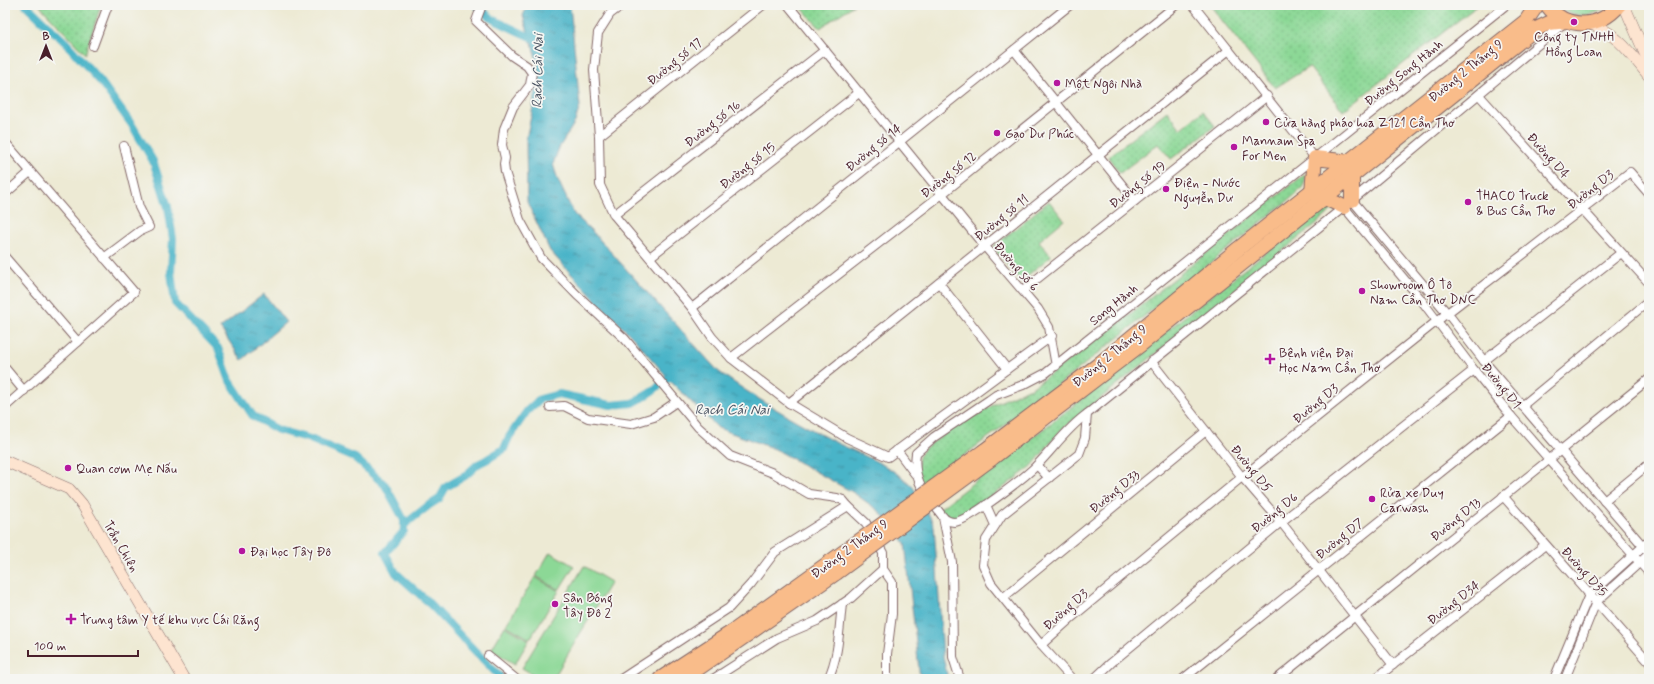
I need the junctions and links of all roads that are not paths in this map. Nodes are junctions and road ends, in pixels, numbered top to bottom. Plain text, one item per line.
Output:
1 (108, 5) edge
2 (482, 5) edge
3 (622, 5) edge
4 (763, 5) edge
5 (788, 5) edge
6 (1070, 5) edge
7 (1176, 5) edge
8 (1193, 5) edge
9 (1506, 5) edge
10 (1537, 5) edge
11 (1547, 5) edge
12 (1619, 5) edge
13 (1624, 5) edge
14 (1567, 21) junction
15 (1589, 23) junction
16 (93, 46) dead end
17 (825, 50) junction
18 (1014, 50) junction
19 (1229, 50) junction
20 (1649, 63) edge
21 (1649, 76) edge
22 (860, 92) junction
23 (1479, 95) junction
24 (1267, 96) junction
25 (1056, 103) junction
26 (599, 136) junction
27 (900, 141) junction
28 (5, 142) edge
29 (124, 146) dead end
30 (1097, 154) junction
31 (1315, 158) junction
32 (1351, 168) junction
33 (30, 172) junction
34 (5, 194) edge
35 (942, 194) junction
36 (1649, 194) edge
37 (1317, 195) junction
38 (1135, 201) junction
39 (1348, 204) junction
40 (1583, 210) junction
41 (614, 215) junction
42 (984, 246) junction
43 (1621, 253) junction
44 (5, 257) edge
45 (650, 257) junction
46 (104, 258) junction
47 (1649, 283) edge
48 (939, 284) junction
49 (1022, 290) junction
50 (1649, 301) edge
51 (692, 308) junction
52 (1448, 314) junction
53 (1437, 321) junction
54 (1052, 336) junction
55 (78, 342) junction
56 (731, 358) junction
57 (1484, 361) junction
58 (1152, 362) junction
59 (1056, 366) junction
60 (5, 368) edge
61 (1007, 369) junction
62 (1474, 370) junction
63 (1649, 379) edge
64 (24, 391) junction
65 (674, 399) junction
66 (789, 403) junction
67 (1522, 406) junction
68 (5, 407) edge
69 (550, 407) dead end
70 (1087, 414) junction
71 (1511, 416) junction
72 (1206, 431) junction
73 (897, 450) junction
74 (1561, 450) junction
75 (1549, 459) junction
76 (5, 461) edge
77 (1649, 464) edge
78 (1037, 465) junction
79 (915, 474) junction
80 (1242, 477) junction
81 (1049, 478) junction
82 (1503, 496) junction
83 (1604, 501) junction
84 (986, 505) junction
85 (848, 506) junction
86 (943, 517) junction
87 (1281, 522) junction
88 (995, 526) junction
89 (1646, 544) edge
90 (1545, 545) junction
91 (1649, 553) edge
92 (1634, 555) junction
93 (1639, 562) junction
94 (833, 568) junction
95 (883, 569) junction
96 (1318, 570) junction
97 (1649, 573) edge
98 (1589, 594) junction
99 (1004, 598) junction
100 (1596, 602) junction
101 (842, 604) junction
102 (1354, 616) junction
103 (1041, 645) junction
104 (488, 656) dead end
105 (1649, 662) edge
106 (1393, 665) junction
107 (184, 679) edge
108 (516, 679) edge
109 (621, 679) edge
110 (660, 679) edge
111 (683, 679) edge
112 (713, 679) edge
113 (828, 679) edge
114 (887, 679) edge
115 (960, 679) edge
116 (1072, 679) edge
117 (1094, 679) edge
118 (1183, 679) edge
119 (1277, 679) edge
120 (1375, 679) edge
121 (1554, 679) edge
122 (1565, 679) edge

1 - 16 street
2 - 65 street
3 - 26 street
4 - 26 street, Đường số 17
5 - 17 street, Đường số 6
6 - 18 street, Đường số 14
7 - 25 street, Đường số 12
8 - 19 street
9 - 31 street, Đường Song Hành
10 - 32 highway, Đường 2 Tháng 9
11 - 14 highway
12 - 15 highway
13 - 20 street
14 - 15 highway
14 - 23 street
14 - 32 highway, Đường 2 Tháng 9
15 - 21 street
17 - 22 street, Đường số 6
17 - 41 street, Đường số 16
18 - 25 street
18 - 27 street, Đường số 14
19 - 24 street
19 - 30 street, Đường số 11
22 - 27 street, Đường số 6
22 - 45 street, Đường số 15
23 - 39 street
23 - 40 street, Đường D4
24 - 31 street
24 - 38 street, Đường số 19
25 - 30 street
25 - 35 street, Đường số 12
26 - 41 street
27 - 35 street, Đường số 6
27 - 51 street, Đường số 14
28 - 33 street
29 - 46 street
30 - 38 street
30 - 42 street, Đường số 11
31 - 32 highway
31 - 37 highway
31 - 59 street, Song Hành
32 - 37 highway, Đường 2 Tháng 9
32 - 39 highway
33 - 34 street
33 - 46 street
35 - 42 street, Đường số 6
35 - 56 street, Đường số 12
36 - 40 street, Đường D3
37 - 39 highway
37 - 94 highway, Đường 2 Tháng 9, bridge
38 - 49 street, Đường số 19
39 - 52 street, Đường D1
39 - 53 street, Đường D1
39 - 58 street
40 - 43 street, Đường D4
40 - 52 street, Đường D3
41 - 45 street
42 - 48 street, Đường số 11
42 - 49 street, Đường số 6
43 - 47 street, Đường D4
43 - 57 street
44 - 55 street
45 - 51 street
46 - 55 street
48 - 61 street
48 - 66 street, Đường số 11
49 - 54 street, Đường số 6
50 - 67 street
51 - 56 street
52 - 53 street, Đường D3
52 - 57 street, Đường D1
53 - 62 street, Đường D1
53 - 80 street, Đường D3
54 - 59 street, Đường số 6
54 - 61 street
55 - 64 street
56 - 66 street
57 - 67 street, Đường D1
58 - 70 street
58 - 72 street, Đường D5
59 - 79 street, Song Hành
60 - 64 street
61 - 73 street
62 - 71 street, Đường D1
62 - 87 street, Đường D6
63 - 74 street, Đường D13
64 - 68 street
65 - 69 street
65 - 85 street
66 - 73 street
67 - 74 street, Đường D1
70 - 78 street
70 - 81 street
71 - 75 street, Đường D1
71 - 96 street, Đường D7
72 - 80 street, Đường D5
72 - 99 street, Đường D33
73 - 79 street
74 - 75 street, Đường D13
74 - 83 street, Đường D1
75 - 82 street, Đường D13
75 - 92 street, Đường D1
76 - 107 street, Trần Chiên
77 - 83 street
78 - 81 street
78 - 84 street
79 - 86 street
80 - 87 street, Đường D5
80 - 103 street, Đường D3
81 - 88 street
82 - 90 street, Đường D35
82 - 102 street, Đường D13
83 - 89 street, Đường D1
84 - 86 street
84 - 88 street
85 - 95 street
85 - 109 street
86 - 115 street
87 - 96 street, Đường D5
87 - 117 street, Đường D6
88 - 99 street
89 - 91 street, Đường D1
89 - 92 street
90 - 98 street, Đường D35
90 - 106 street, Đường D34
91 - 93 street
92 - 93 street, Đường D1
92 - 98 street
93 - 97 street, Đường D1
93 - 100 street
94 - 110 highway, Đường 2 Tháng 9
94 - 111 highway, Đường 2 Tháng 9
95 - 101 street
95 - 114 street
96 - 102 street, Đường D5
96 - 118 street, Đường D7
98 - 100 street, Đường D35
98 - 121 street
99 - 103 street
100 - 105 street, Đường D35
100 - 122 street
101 - 112 street
101 - 113 street
102 - 106 street, Đường D5
102 - 119 street, Đường D13
103 - 116 street
104 - 108 street
106 - 120 street, Đường D34

